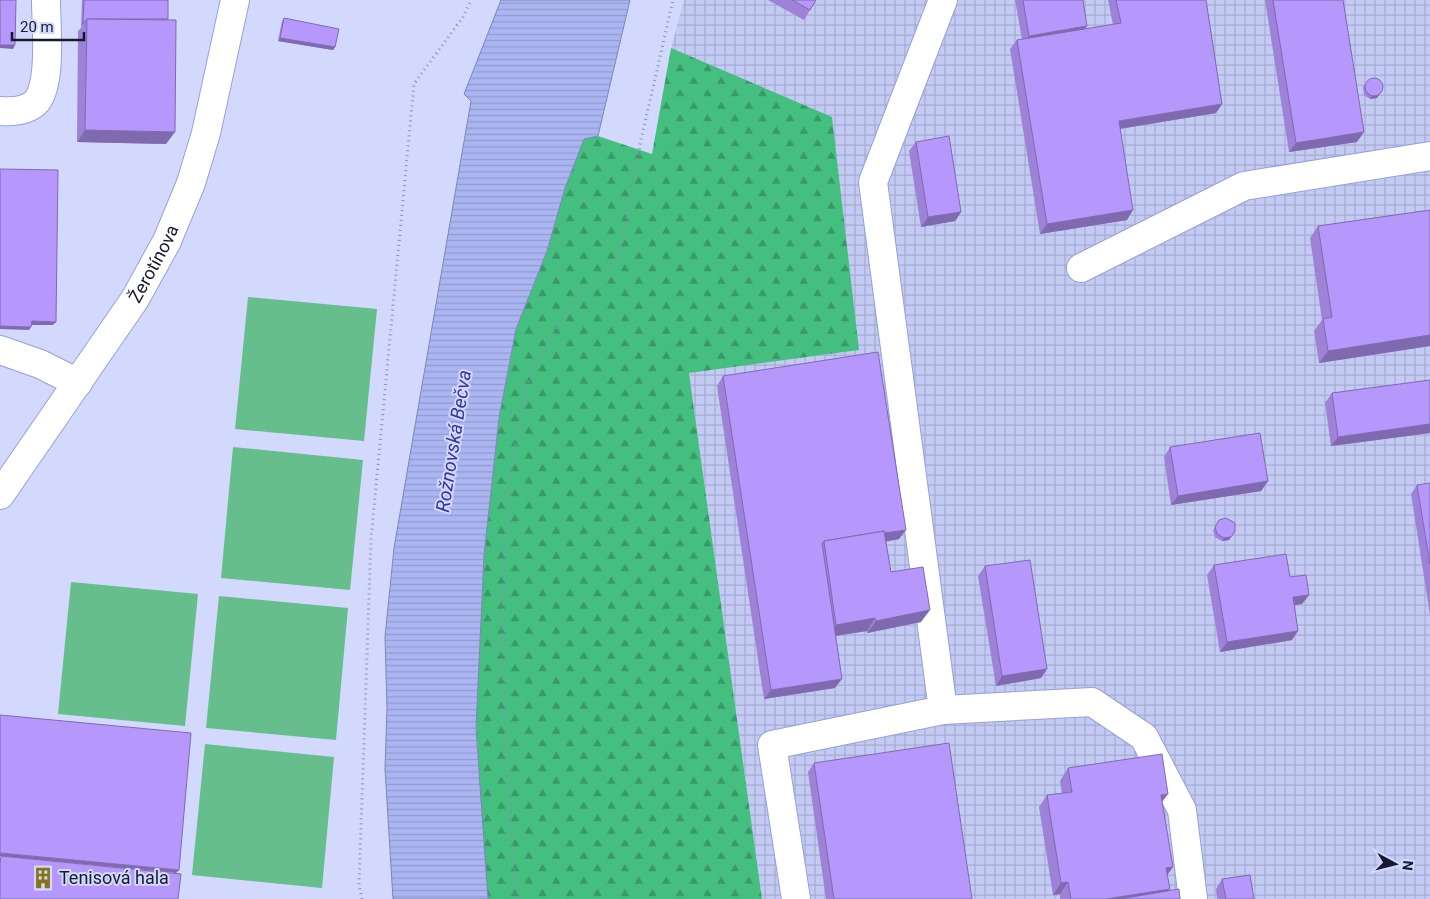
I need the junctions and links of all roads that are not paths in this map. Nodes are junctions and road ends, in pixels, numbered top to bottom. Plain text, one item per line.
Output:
1 (46, 0) edge
2 (235, 0) edge
3 (944, 0) edge
4 (0, 111) edge
5 (1430, 156) edge
6 (1081, 268) dead end
7 (0, 350) edge
8 (78, 383) junction
9 (0, 495) edge
10 (943, 710) junction
11 (796, 899) edge
12 (1193, 899) edge

1 - 4 street
2 - 8 street, Žerotínova
3 - 10 street
5 - 6 street
7 - 8 street
8 - 9 street, Žerotínova
10 - 11 street
10 - 12 street

